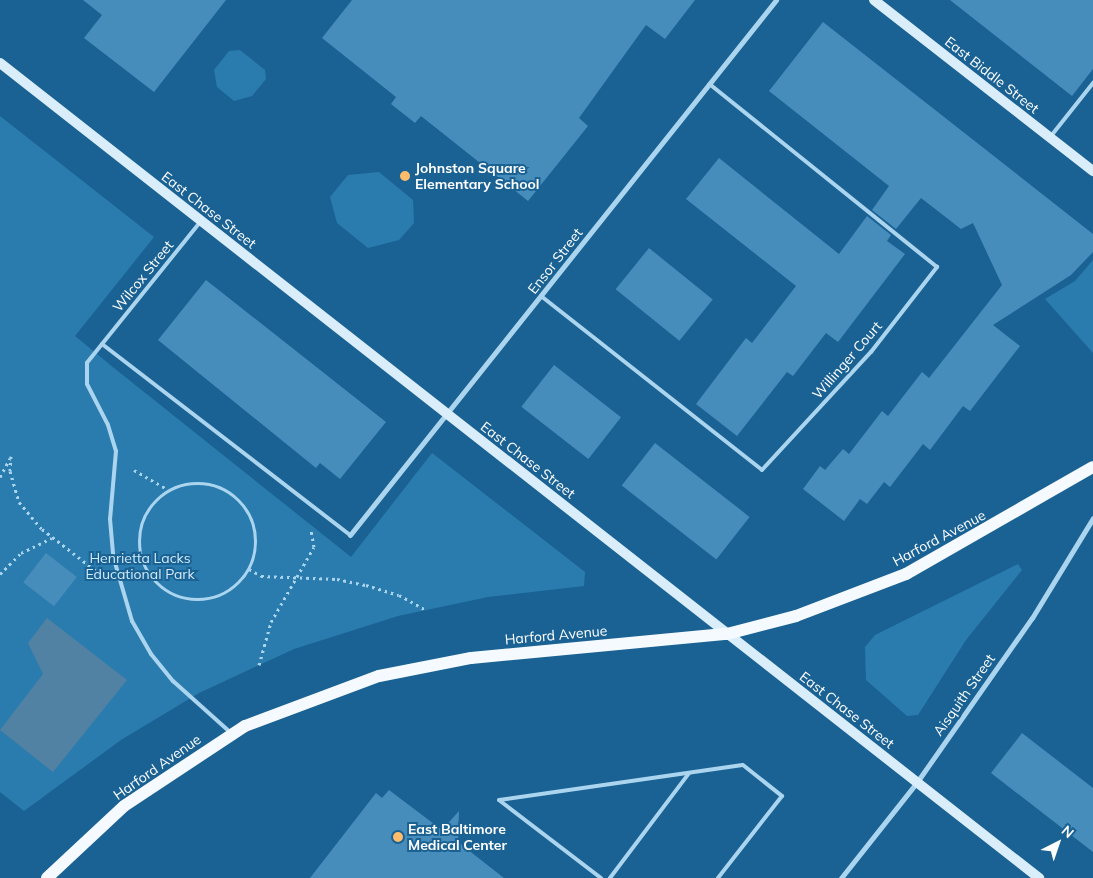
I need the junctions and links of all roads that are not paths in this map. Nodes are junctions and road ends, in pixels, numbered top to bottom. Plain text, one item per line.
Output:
1 (776, 0) edge
2 (874, 0) edge
3 (0, 63) edge
4 (1093, 83) edge
5 (709, 84) junction
6 (1049, 137) junction
7 (1093, 172) edge
8 (201, 221) junction
9 (541, 296) junction
10 (102, 344) junction
11 (447, 414) junction
12 (1093, 467) edge
13 (1093, 518) edge
14 (350, 535) joint
15 (727, 634) junction
16 (232, 734) junction
17 (689, 773) junction
18 (917, 782) junction
19 (47, 878) edge
20 (601, 878) edge
21 (610, 878) edge
22 (718, 878) edge
23 (841, 878) edge
24 (1039, 878) edge

1 - 5 street, Ensor Street
2 - 6 street, East Biddle Street
3 - 8 street, East Chase Street
4 - 6 lane
5 - 9 street, Ensor Street
5 - 9 lane, Willinger Court
6 - 7 street, East Biddle Street
8 - 10 lane, Wilcox Street
8 - 11 street, East Chase Street
9 - 11 street, Ensor Street
10 - 14 lane
10 - 16 lane, Wilcox Street
11 - 14 street, Ensor Street
11 - 15 street, East Chase Street
12 - 15 main road, Harford Avenue
13 - 18 street, Aisquith Street
15 - 16 main road, Harford Avenue
15 - 18 street, East Chase Street
16 - 19 main road, Harford Avenue
17 - 20 lane
17 - 21 lane
17 - 22 lane
18 - 23 street, Aisquith Street
18 - 24 street, East Chase Street

